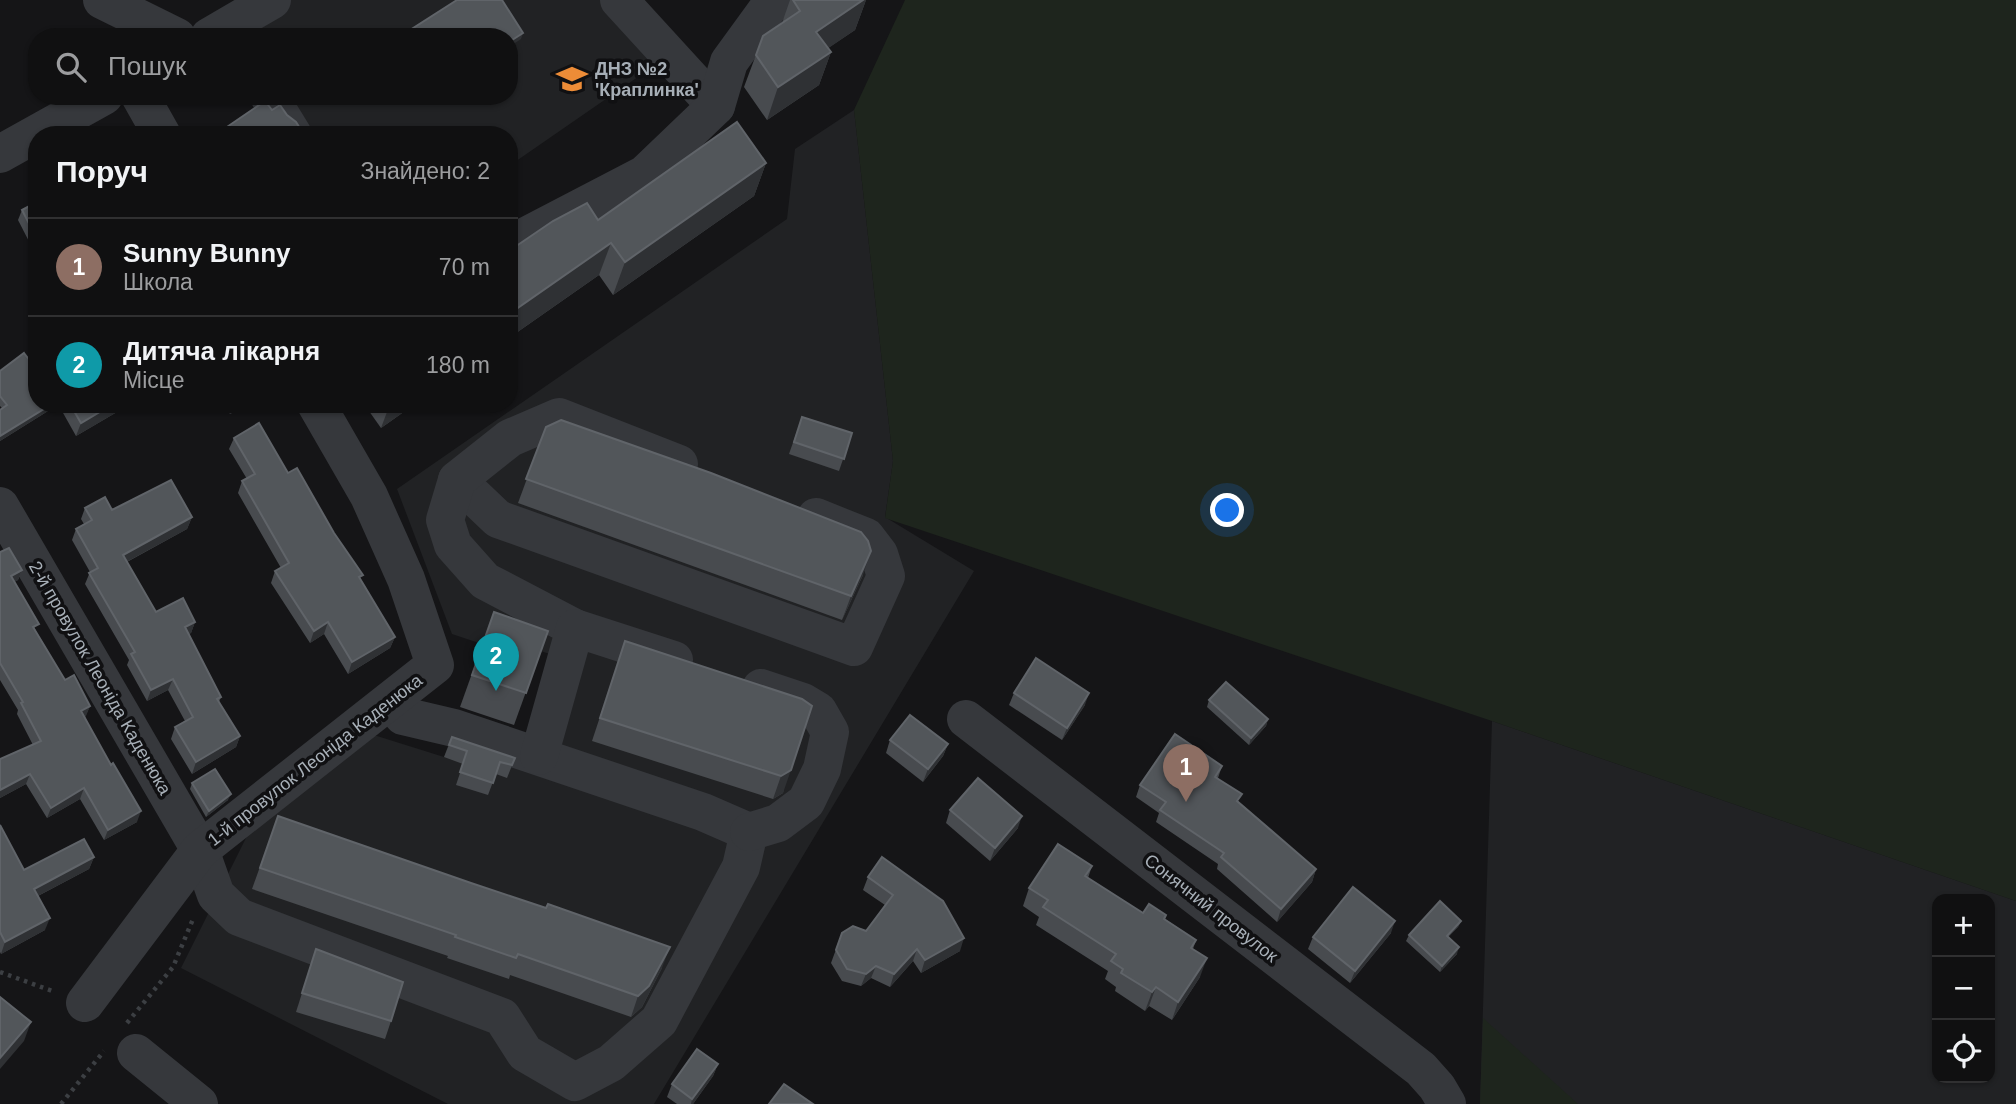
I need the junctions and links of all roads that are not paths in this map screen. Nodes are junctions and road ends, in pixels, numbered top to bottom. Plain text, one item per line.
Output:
1 (102, 0) edge
2 (272, 0) edge
3 (619, 0) edge
4 (774, 0) edge
5 (159, 28) edge
6 (232, 28) edge
7 (88, 105) edge
8 (145, 105) edge
9 (275, 105) edge
10 (716, 106) junction
11 (50, 126) edge
12 (157, 126) edge
13 (287, 126) edge
14 (28, 138) edge
15 (0, 154) edge
16 (518, 240) edge
17 (321, 413) edge
18 (713, 477) edge
19 (457, 480) junction
20 (0, 506) edge
21 (789, 507) edge
22 (575, 628) junction
23 (390, 701) junction
24 (966, 719) dead end
25 (538, 757) junction
26 (749, 832) junction
27 (205, 865) junction
28 (85, 1003) road end
29 (123, 1041) road end
30 (199, 1104) edge
31 (1447, 1104) edge

1 - 5 street
2 - 6 street
3 - 10 street
4 - 10 street
7 - 11 street
8 - 12 street
9 - 13 street
10 - 16 street
14 - 15 street
17 - 23 street, 1-й провулок Леоніда Каденюка
18 - 19 street
19 - 21 street
19 - 22 street
20 - 27 street, 2-й провулок Леоніда Каденюка
22 - 25 street
22 - 26 street
23 - 25 street
23 - 27 street, 1-й провулок Леоніда Каденюка
24 - 31 street, Сонячний провулок
25 - 26 street
26 - 27 street, 2-й провулок Леоніда Каденюка
27 - 28 street, 1-й провулок Леоніда Каденюка
29 - 30 street

